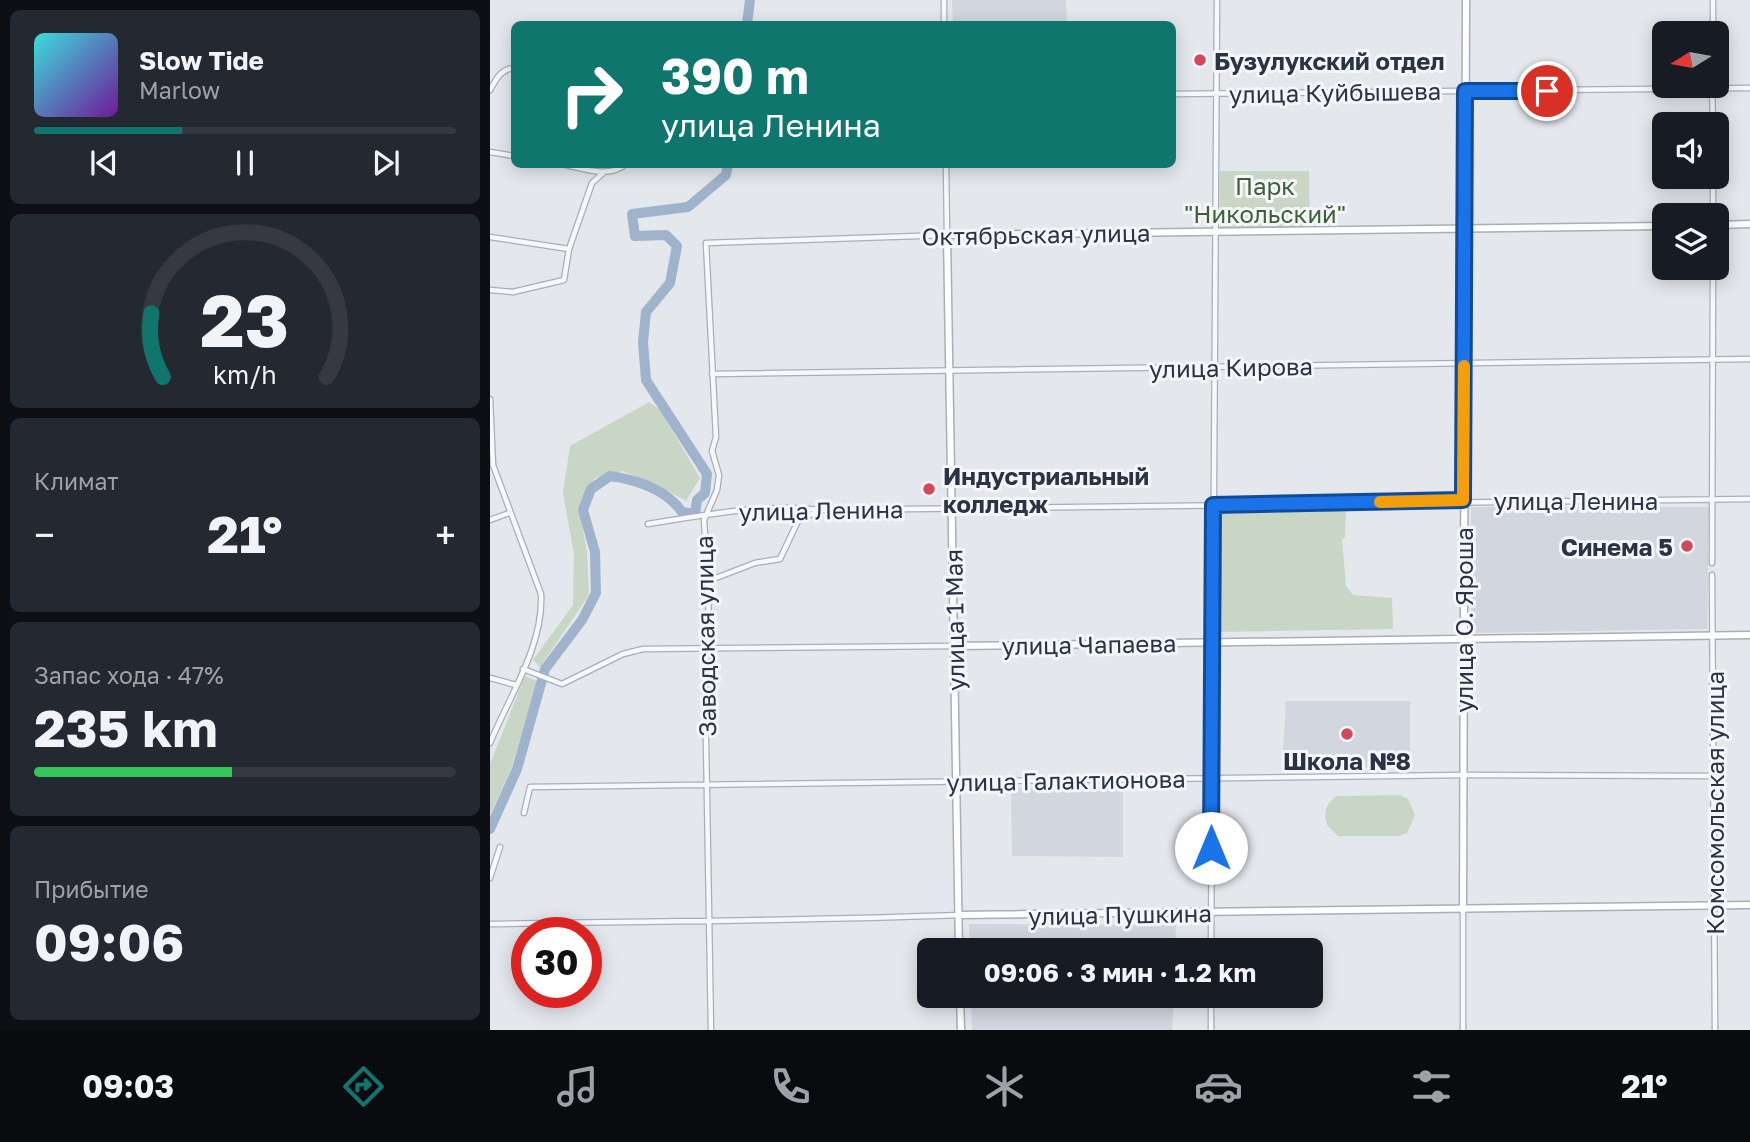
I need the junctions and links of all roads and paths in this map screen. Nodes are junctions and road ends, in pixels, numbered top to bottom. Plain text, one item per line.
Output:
1 (944, 0) edge
2 (1217, 0) edge
3 (1466, 0) edge
4 (1713, 0) edge
5 (944, 21) edge
6 (1713, 21) edge
7 (511, 69) edge
8 (1729, 87) edge
9 (1652, 88) edge
10 (1750, 88) edge
11 (490, 90) edge
12 (1465, 91) junction
13 (1217, 93) junction
14 (1176, 94) edge
15 (490, 152) edge
16 (511, 156) edge
17 (582, 168) edge
18 (621, 168) edge
19 (946, 168) edge
20 (604, 172) junction
21 (1750, 224) edge
22 (1729, 225) edge
23 (1652, 226) edge
24 (1464, 230) junction
25 (1215, 232) junction
26 (947, 235) junction
27 (490, 237) edge
28 (706, 247) joint
29 (569, 249) junction
30 (1713, 280) edge
31 (490, 290) edge
32 (1750, 359) edge
33 (1712, 360) junction
34 (1464, 364) junction
35 (950, 369) junction
36 (1214, 369) junction
37 (712, 374) junction
38 (490, 399) edge
39 (491, 465) edge
40 (1712, 499) junction
41 (1750, 499) edge
42 (1463, 500) junction
43 (1213, 505) junction
44 (952, 509) junction
45 (821, 510) junction
46 (707, 512) junction
47 (509, 513) junction
48 (490, 520) edge
49 (648, 524) dead end
50 (1712, 563) dead end
51 (1712, 575) dead end
52 (708, 581) junction
53 (1714, 635) junction
54 (1750, 635) edge
55 (1463, 639) junction
56 (1212, 643) junction
57 (955, 646) junction
58 (708, 649) junction
59 (523, 669) junction
60 (490, 678) edge
61 (516, 685) junction
62 (490, 743) edge
63 (1462, 775) junction
64 (1713, 776) junction
65 (1211, 778) junction
66 (956, 783) junction
67 (707, 784) junction
68 (524, 813) dead end
69 (500, 847) dead end
70 (490, 878) edge
71 (1750, 905) edge
72 (1714, 907) junction
73 (1463, 911) junction
74 (1211, 913) junction
75 (959, 915) junction
76 (710, 920) junction
77 (490, 924) edge
78 (959, 938) edge
79 (1211, 938) edge
80 (960, 1008) edge
81 (1211, 1008) edge
82 (711, 1030) edge
83 (961, 1030) edge
84 (1211, 1030) edge
85 (1463, 1030) edge
86 (1715, 1030) edge

1 - 5 street
2 - 13 street
3 - 12 main road, улица О. Яроша
4 - 6 street
7 - 11 street
8 - 10 street, улица Куйбышева
9 - 12 street, улица Куйбышева
12 - 13 street, улица Куйбышева
12 - 24 main road, улица О. Яроша
13 - 14 street, улица Куйбышева
13 - 25 street
15 - 16 street
17 - 20 street
18 - 20 street
19 - 26 street, улица 1 Мая
20 - 29 street
21 - 22 main road
23 - 24 main road, Октябрьская улица
24 - 25 main road, Октябрьская улица
24 - 34 main road, улица О. Яроша
25 - 26 main road, Октябрьская улица
25 - 36 street
26 - 28 street, Октябрьская улица
26 - 35 main road, улица 1 Мая
27 - 29 street
28 - 37 street, Заводская улица
29 - 31 street
30 - 33 street
32 - 33 street, улица Кирова
33 - 34 street, улица Кирова
33 - 40 street
34 - 36 street, улица Кирова
34 - 42 main road, улица О. Яроша
35 - 36 street, улица Кирова
35 - 37 street, улица Кирова
35 - 44 main road, улица 1 Мая
36 - 43 street
37 - 46 street, Заводская улица
38 - 39 street
39 - 47 street
40 - 41 street, улица Ленина
40 - 42 street, улица Ленина
40 - 50 street
42 - 43 street, улица Ленина
42 - 55 main road, улица О. Яроша
43 - 44 street, улица Ленина
43 - 56 street
44 - 45 street, улица Ленина
44 - 57 main road, улица 1 Мая
45 - 46 street, улица Ленина
45 - 52 street
46 - 49 street, улица Ленина
46 - 52 street, Заводская улица
47 - 48 street
47 - 59 street
51 - 53 street, Комсомольская улица
52 - 58 street, Заводская улица
53 - 54 main road, улица Чапаева
53 - 55 main road, улица Чапаева
53 - 64 street, Комсомольская улица
55 - 56 main road, улица Чапаева
55 - 63 main road, улица О. Яроша
56 - 57 main road, улица Чапаева
56 - 65 street
57 - 58 street, улица Чапаева
57 - 66 main road, улица 1 Мая
58 - 59 street, улица Чапаева
58 - 67 street, Заводская улица
59 - 61 street
60 - 61 street
61 - 62 street
63 - 64 street, улица Галактионова
63 - 65 street, улица Галактионова
63 - 73 main road, улица О. Яроша
64 - 72 street, Комсомольская улица
65 - 66 street, улица Галактионова
65 - 74 street
66 - 67 street, улица Галактионова
66 - 75 main road, улица 1 Мая
67 - 68 street, улица Галактионова
67 - 76 street, Заводская улица
69 - 70 street
71 - 72 main road, улица Пушкина
72 - 73 main road, улица Пушкина
72 - 86 street, Комсомольская улица
73 - 74 main road, улица Пушкина
73 - 85 street, улица О. Яроша
74 - 75 main road, улица Пушкина
74 - 79 street
75 - 76 street, улица Пушкина
75 - 78 main road, улица 1 Мая
76 - 77 street, улица Пушкина
76 - 82 street, Заводская улица
80 - 83 main road
81 - 84 street

